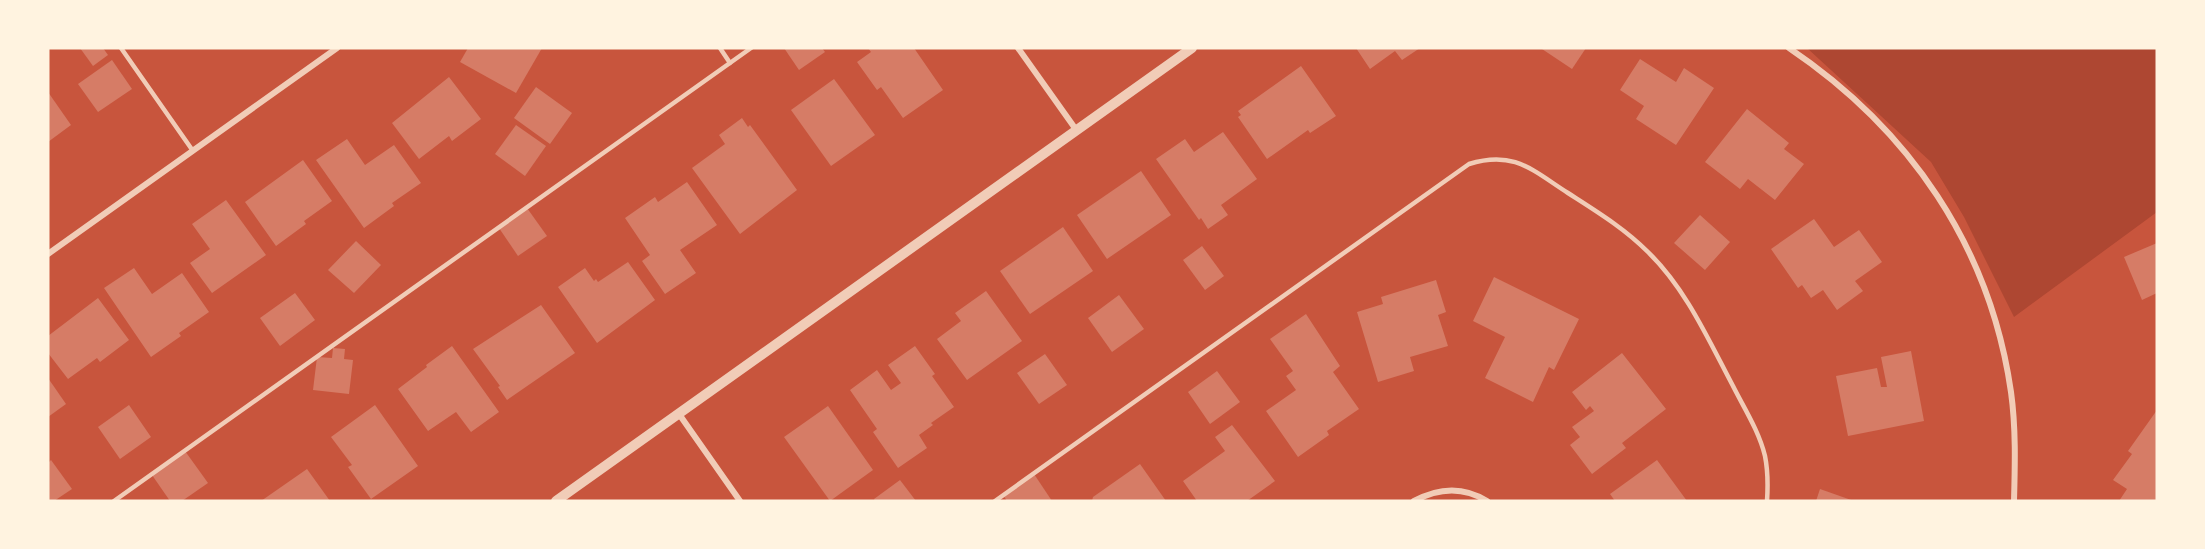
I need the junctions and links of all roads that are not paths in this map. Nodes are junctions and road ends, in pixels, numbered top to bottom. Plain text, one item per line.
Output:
1 (121, 48) edge
2 (337, 48) edge
3 (720, 48) edge
4 (752, 48) edge
5 (1018, 48) edge
6 (1192, 48) edge
7 (1788, 48) edge
8 (730, 63) junction
9 (1077, 131) junction
10 (193, 151) junction
11 (48, 254) edge
12 (679, 414) junction
13 (114, 501) edge
14 (556, 501) edge
15 (740, 501) edge
16 (995, 501) edge
17 (1414, 501) edge
18 (1487, 501) edge
19 (1767, 501) edge
20 (2014, 501) edge

1 - 10 lane
2 - 10 street
3 - 8 lane
4 - 8 lane
5 - 9 street
6 - 9 street
7 - 20 street
8 - 13 lane
9 - 12 street
10 - 11 street
12 - 14 street
12 - 15 street
16 - 19 lane
17 - 18 street

